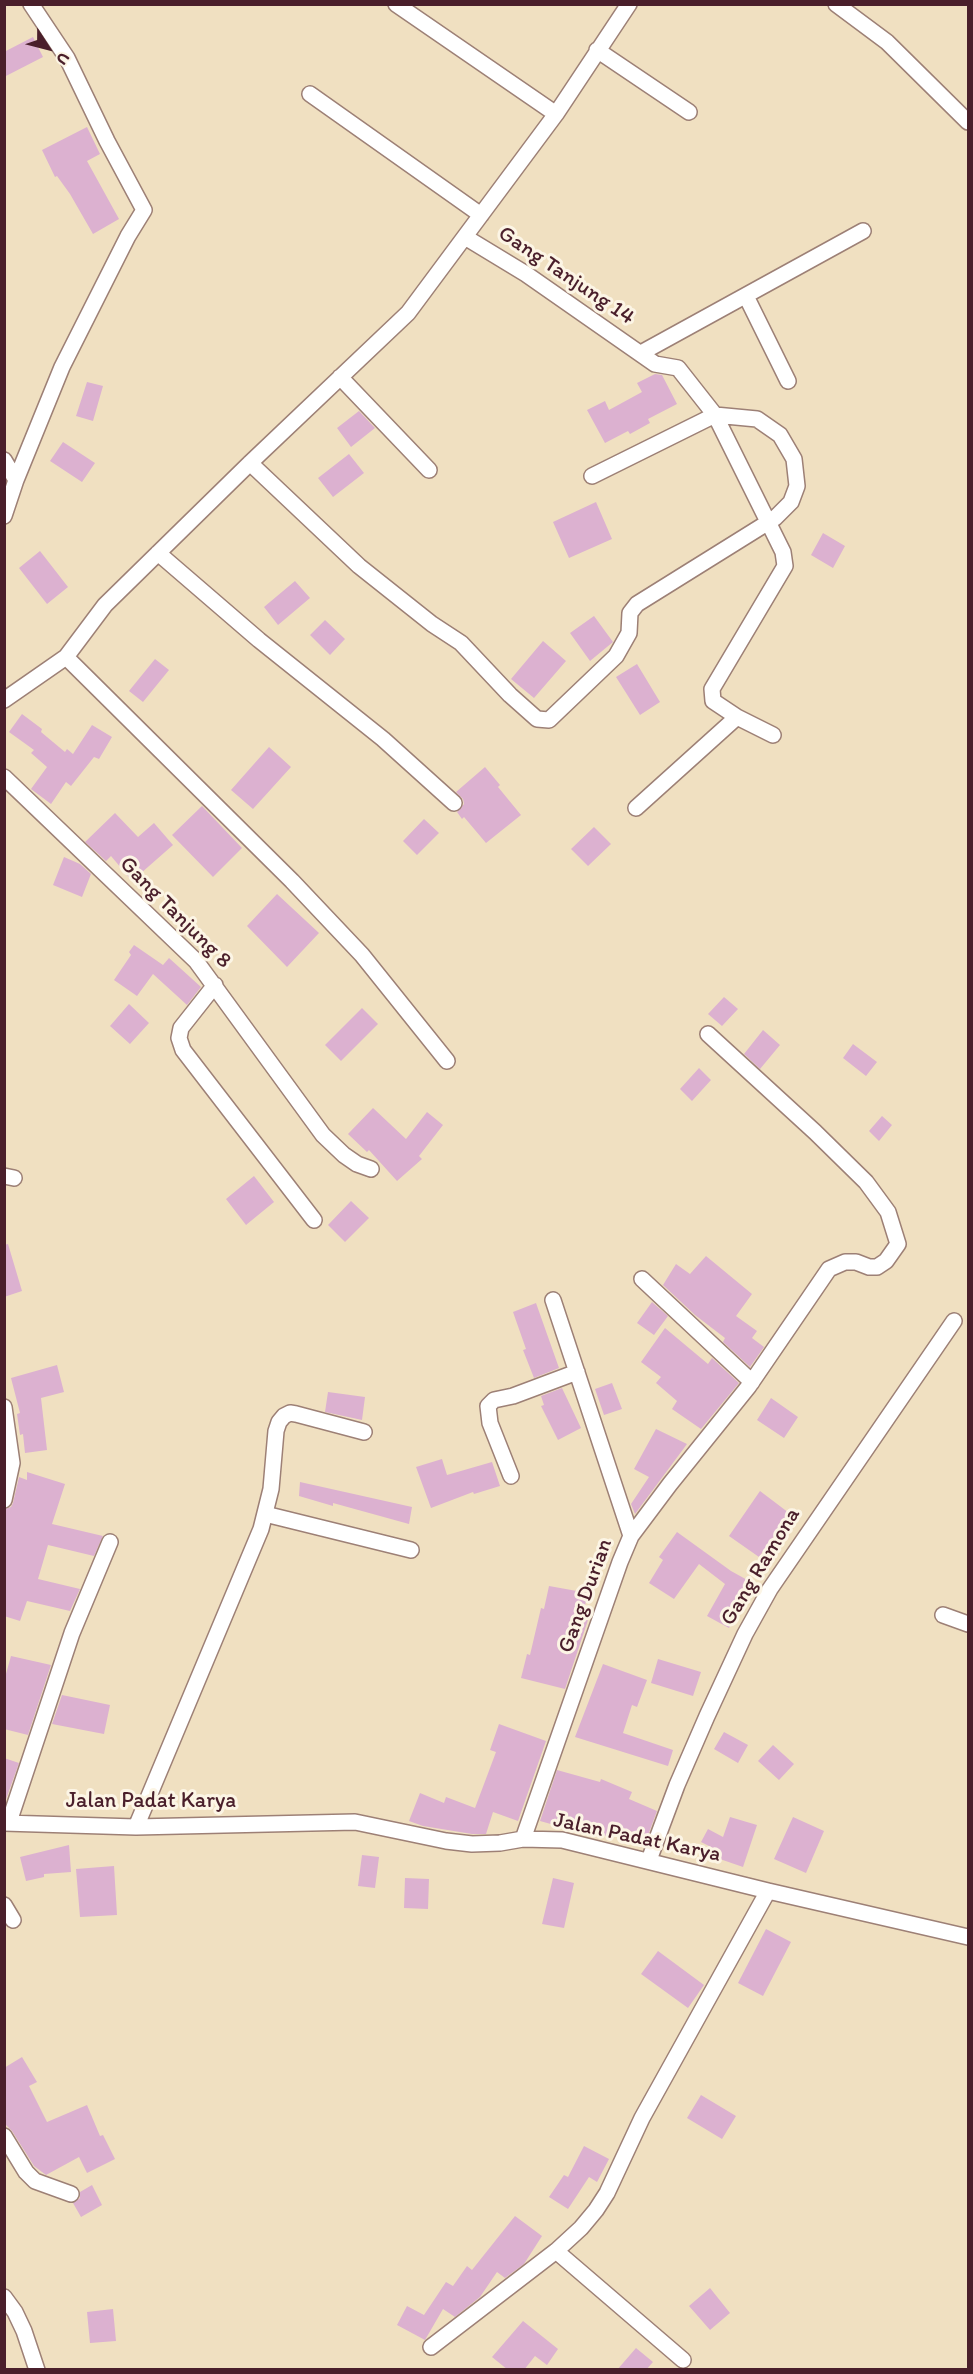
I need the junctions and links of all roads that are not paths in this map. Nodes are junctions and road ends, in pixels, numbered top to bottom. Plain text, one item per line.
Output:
1 (31, 4) edge
2 (396, 4) edge
3 (629, 4) edge
4 (836, 4) edge
5 (597, 50) junction
6 (310, 94) dead end
7 (689, 112) dead end
8 (556, 114) junction
9 (969, 122) edge
10 (481, 215) junction
11 (863, 231) dead end
12 (465, 237) junction
13 (746, 296) junction
14 (641, 353) junction
15 (340, 377) junction
16 (788, 381) dead end
17 (716, 415) junction
18 (4, 460) edge
19 (250, 463) junction
20 (429, 470) dead end
21 (592, 476) dead end
22 (16, 480) junction
23 (4, 516) edge
24 (768, 521) junction
25 (158, 553) junction
26 (66, 657) junction
27 (4, 700) edge
28 (737, 717) junction
29 (773, 735) dead end
30 (4, 777) edge
31 (454, 802) dead end
32 (636, 808) dead end
33 (215, 985) junction
34 (708, 1034) dead end
35 (447, 1061) dead end
36 (371, 1169) dead end
37 (314, 1220) dead end
38 (642, 1279) dead end
39 (554, 1300) dead end
40 (954, 1321) dead end
41 (577, 1372) junction
42 (752, 1382) junction
43 (4, 1407) edge
44 (364, 1432) dead end
45 (511, 1476) dead end
46 (4, 1500) edge
47 (265, 1514) junction
48 (631, 1536) junction
49 (110, 1542) dead end
50 (411, 1550) dead end
51 (943, 1616) dead end
52 (969, 1624) edge
53 (7, 1823) edge
54 (136, 1827) junction
55 (523, 1839) junction
56 (649, 1860) junction
57 (768, 1891) junction
58 (4, 1905) edge
59 (12, 1920) dead end
60 (969, 1937) edge
61 (4, 2136) edge
62 (71, 2194) dead end
63 (556, 2251) junction
64 (4, 2297) edge
65 (431, 2347) dead end
66 (683, 2360) dead end
67 (37, 2370) edge

1 - 22 street
2 - 8 street
3 - 5 street
4 - 9 street
5 - 7 street
5 - 8 street
6 - 10 street
8 - 10 street
10 - 12 street
11 - 13 street
12 - 14 street, Gang Tanjung 14
12 - 15 street
13 - 14 street
13 - 16 street
14 - 17 street, Gang Tanjung 14
15 - 19 street
15 - 20 street
17 - 21 street
17 - 24 street, Gang Tanjung 14
17 - 24 street
18 - 22 street
19 - 24 street
19 - 25 street
22 - 23 street
24 - 28 street, Gang Tanjung 14
25 - 26 street
25 - 31 street
26 - 27 street
26 - 35 street
28 - 29 street
28 - 32 street
30 - 33 street, Gang Tanjung 8
33 - 36 street, Gang Tanjung 8
33 - 37 street
34 - 42 street, Gang Durian
38 - 42 street
39 - 41 street
40 - 56 street, Gang Ramona
41 - 45 street
41 - 48 street
42 - 48 street, Gang Durian
43 - 46 street
44 - 47 street
47 - 50 street
47 - 54 street
48 - 55 street, Gang Durian
49 - 53 street
51 - 52 street
53 - 54 street, Jalan Padat Karya
54 - 55 street, Jalan Padat Karya
55 - 56 street, Jalan Padat Karya
56 - 57 street, Jalan Padat Karya
57 - 60 street, Jalan Padat Karya
57 - 63 street
58 - 59 street
61 - 62 street
63 - 65 street
63 - 66 street
64 - 67 street

